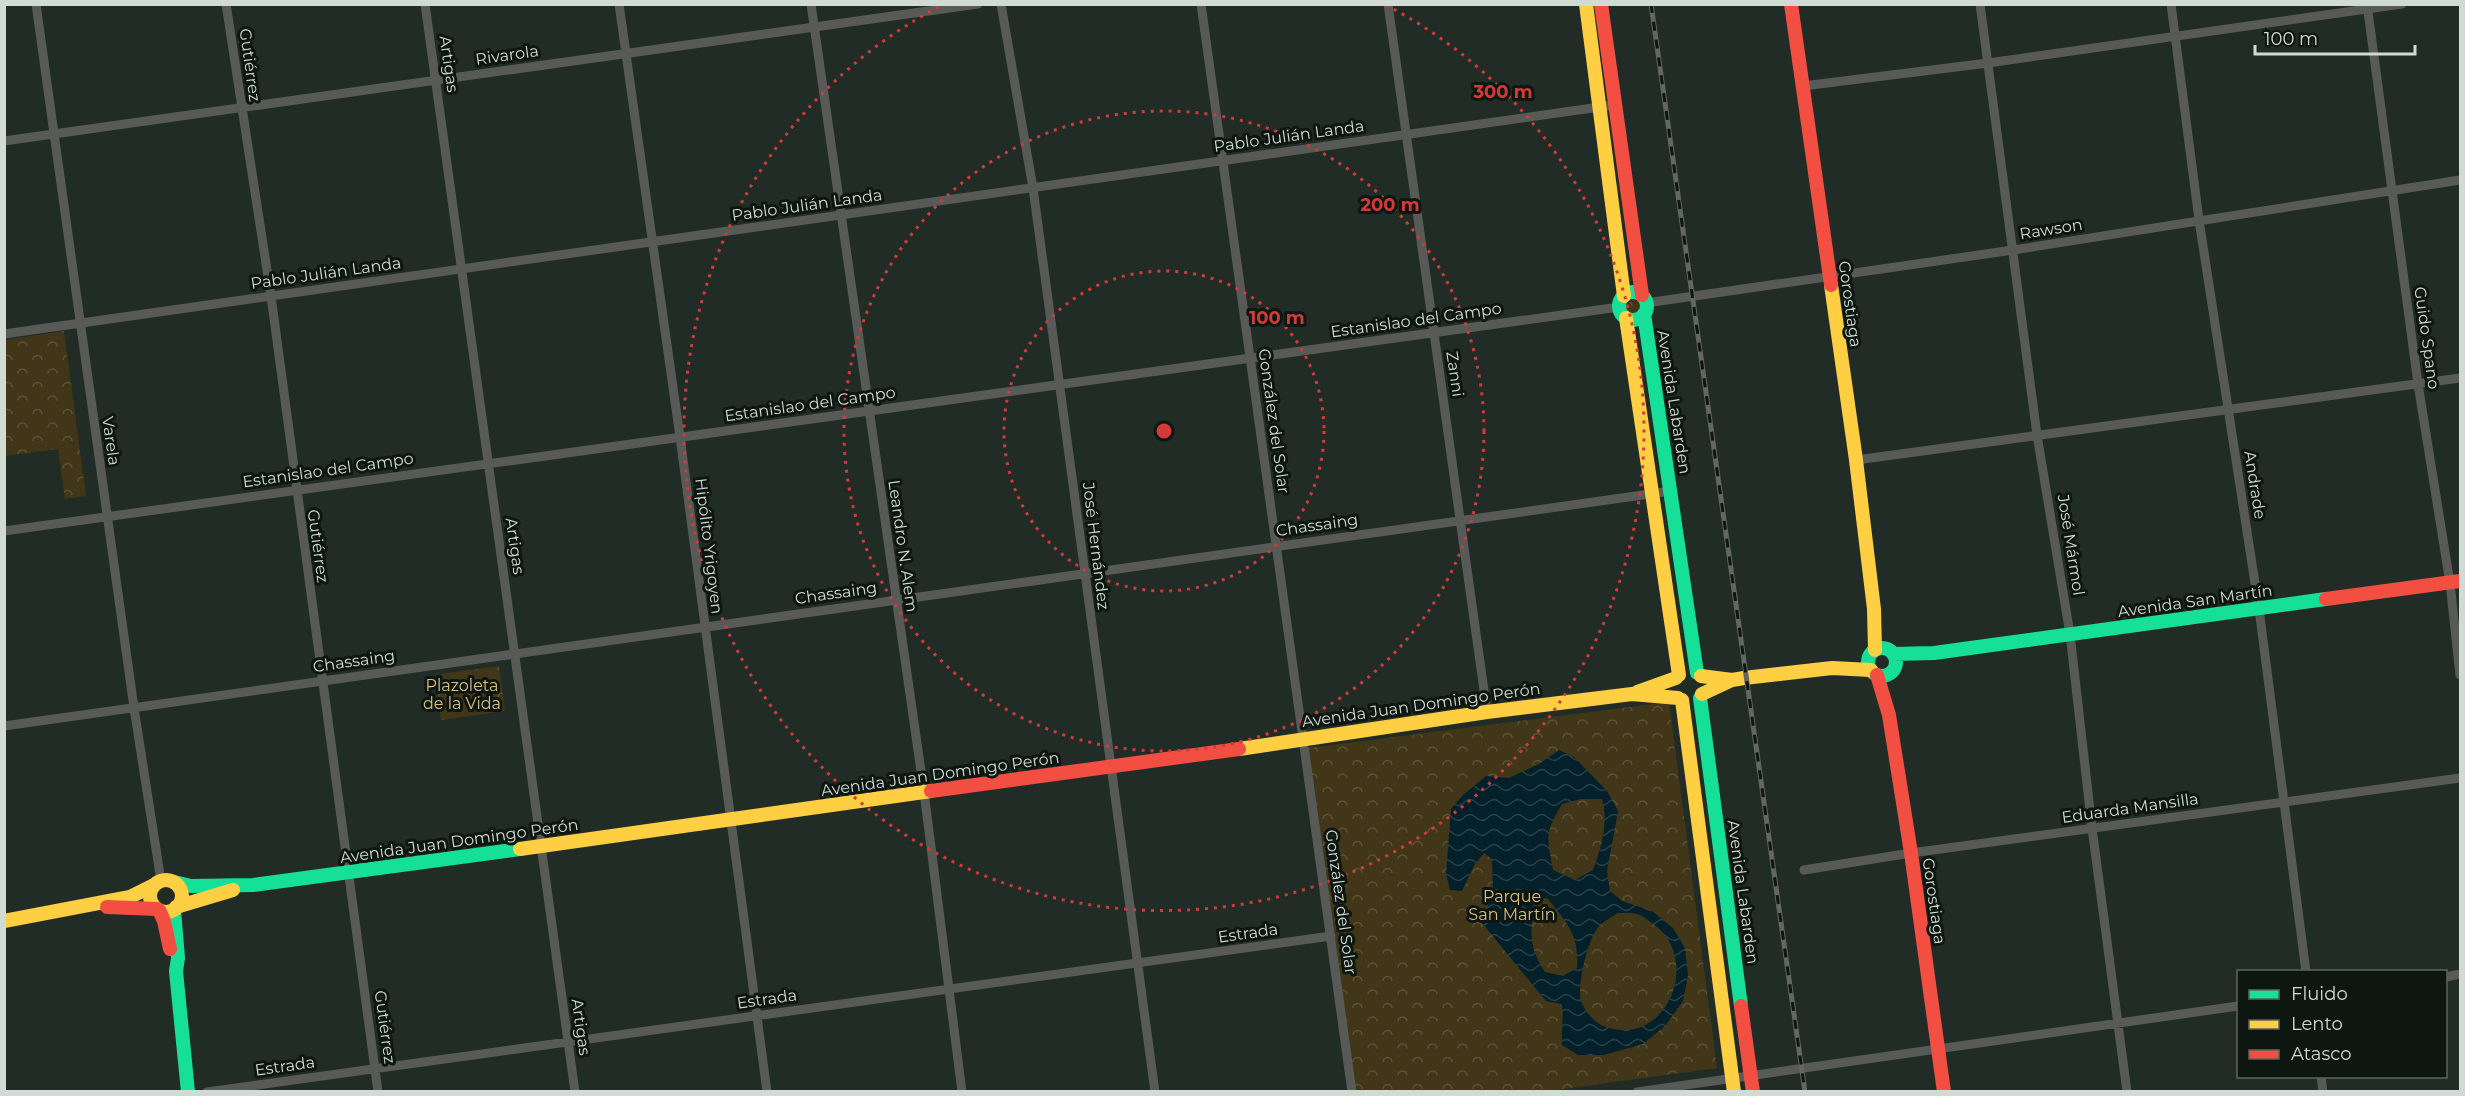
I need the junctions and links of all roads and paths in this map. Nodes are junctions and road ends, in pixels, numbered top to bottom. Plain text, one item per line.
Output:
1 (36, 4) edge
2 (226, 4) edge
3 (425, 4) edge
4 (619, 4) edge
5 (811, 4) edge
6 (978, 4) edge
7 (1002, 4) edge
8 (1201, 4) edge
9 (1388, 4) edge
10 (1586, 4) edge
11 (1602, 4) edge
12 (1791, 4) edge
13 (1980, 4) edge
14 (2171, 4) edge
15 (2402, 4) edge
16 (2367, 7) edge
17 (814, 27) junction
18 (2175, 36) junction
19 (625, 54) junction
20 (1988, 63) junction
21 (436, 81) junction
22 (1803, 86) junction
23 (1614, 105) junction
24 (1599, 107) junction
25 (241, 108) junction
26 (54, 134) junction
27 (1406, 135) junction
28 (4, 141) edge
29 (1222, 161) junction
30 (2460, 180) edge
31 (1033, 188) junction
32 (2391, 189) junction
33 (841, 215) junction
34 (2199, 220) junction
35 (652, 242) junction
36 (2013, 250) junction
37 (461, 269) junction
38 (1829, 277) junction
39 (271, 296) junction
40 (1644, 304) junction
41 (1623, 307) junction
42 (79, 323) junction
43 (1434, 333) junction
44 (4, 334) edge
45 (1250, 359) junction
46 (2460, 378) edge
47 (2418, 384) junction
48 (1060, 385) junction
49 (2227, 409) junction
50 (870, 411) junction
51 (2037, 435) junction
52 (680, 437) junction
53 (1856, 460) junction
54 (488, 463) junction
55 (295, 490) junction
56 (1671, 491) junction
57 (1653, 493) junction
58 (107, 517) junction
59 (1460, 519) junction
60 (4, 531) edge
61 (1276, 546) junction
62 (1084, 573) junction
63 (2455, 582) edge
64 (894, 600) junction
65 (2259, 609) junction
66 (705, 627) junction
67 (2070, 634) junction
68 (516, 653) junction
69 (1882, 662) junction
70 (1699, 675) junction
71 (2460, 675) edge
72 (1678, 676) junction
73 (1732, 680) junction
74 (323, 681) junction
75 (1632, 694) junction
76 (1701, 696) junction
77 (1680, 699) junction
78 (134, 708) junction
79 (1487, 712) junction
80 (4, 726) edge
81 (1303, 738) junction
82 (1111, 768) junction
83 (2460, 778) edge
84 (924, 792) junction
85 (2283, 802) junction
86 (732, 819) junction
87 (2092, 828) junction
88 (542, 846) junction
89 (1911, 853) junction
90 (1804, 870) dead end
91 (349, 873) junction
92 (163, 883) junction
93 (252, 885) junction
94 (81, 908) junction
95 (175, 908) junction
96 (158, 910) junction
97 (4, 921) edge
98 (1331, 936) junction
99 (1139, 963) junction
100 (2306, 970) edge
101 (177, 971) junction
102 (947, 989) junction
103 (2237, 1006) edge
104 (757, 1016) junction
105 (2118, 1023) junction
106 (568, 1042) junction
107 (1938, 1049) junction
108 (375, 1068) junction
109 (1750, 1076) junction
110 (1733, 1085) edge
111 (188, 1092) edge
112 (207, 1092) edge
113 (378, 1092) edge
114 (575, 1092) edge
115 (767, 1092) edge
116 (962, 1092) edge
117 (1155, 1092) edge
118 (1352, 1092) edge
119 (1637, 1092) edge
120 (1753, 1092) edge
121 (1944, 1092) edge
122 (2127, 1092) edge

1 - 26 street, Varela
2 - 25 street, Gutiérrez
3 - 21 street, Artigas
4 - 19 street, Hipólito Yrigoyen
5 - 17 street, Leandro N. Alem
6 - 17 street, Rivarola
7 - 31 street, José Hernández
8 - 29 street, González del Solar
9 - 27 street, Zanni
10 - 24 main road, Avenida Labarden
11 - 23 main road, Avenida Labarden
12 - 22 main road, Gorostiaga
13 - 20 street, José Mármol
14 - 18 street, Andrade
15 - 16 street
16 - 18 street
16 - 32 street, Guido Spano
17 - 19 street, Rivarola
17 - 33 street, Leandro N. Alem
18 - 20 street
18 - 34 street, Andrade
19 - 21 street, Rivarola
19 - 35 street, Hipólito Yrigoyen
20 - 22 street
20 - 36 street, José Mármol
21 - 25 street, Rivarola
21 - 37 street, Artigas
22 - 38 main road, Gorostiaga
23 - 24 street, Pablo Julián Landa
23 - 40 main road, Avenida Labarden
24 - 27 street, Pablo Julián Landa
24 - 41 main road, Avenida Labarden
25 - 26 street, Rivarola
25 - 39 street, Gutiérrez
26 - 28 street, Rivarola
26 - 42 street, Varela
27 - 29 street, Pablo Julián Landa
27 - 43 street, Zanni
29 - 31 street, Pablo Julián Landa
29 - 45 street, González del Solar
30 - 32 street, Rawson
31 - 33 street, Pablo Julián Landa
31 - 48 street, José Hernández
32 - 34 street, Rawson
32 - 47 street, Guido Spano
33 - 35 street, Pablo Julián Landa
33 - 50 street, Leandro N. Alem
34 - 36 street, Rawson
34 - 49 street, Andrade
35 - 37 street, Pablo Julián Landa
35 - 52 street, Hipólito Yrigoyen
36 - 38 street, Rawson
36 - 51 street, José Mármol
37 - 39 street, Pablo Julián Landa
37 - 54 street, Artigas
38 - 40 street, Rawson
38 - 53 main road, Gorostiaga
39 - 42 street, Pablo Julián Landa
39 - 55 street, Gutiérrez
40 - 41 main road
40 - 41 main road
40 - 56 main road, Avenida Labarden
41 - 43 street, Estanislao del Campo
41 - 57 main road, Avenida Labarden
42 - 44 street, Pablo Julián Landa
42 - 58 street, Varela
43 - 45 street, Estanislao del Campo
43 - 59 street, Zanni
45 - 48 street, Estanislao del Campo
45 - 61 street, González del Solar
46 - 47 street
47 - 49 street
47 - 63 street, Guido Spano
48 - 50 street, Estanislao del Campo
48 - 62 street, José Hernández
49 - 51 street
49 - 65 street, Andrade
50 - 52 street, Estanislao del Campo
50 - 64 street, Leandro N. Alem
51 - 53 street
51 - 67 street, José Mármol
52 - 54 street, Estanislao del Campo
52 - 66 street, Hipólito Yrigoyen
53 - 69 main road, Gorostiaga
54 - 55 street, Estanislao del Campo
54 - 68 street, Artigas
55 - 58 street, Estanislao del Campo
55 - 74 street, Gutiérrez
56 - 57 street, Chassaing
56 - 70 main road, Avenida Labarden
57 - 59 street, Chassaing
57 - 72 main road, Avenida Labarden
58 - 60 street, Estanislao del Campo
58 - 78 street, Varela
59 - 61 street, Chassaing
59 - 79 street, Zanni
61 - 62 street, Chassaing
61 - 81 street, González del Solar
62 - 64 street, Chassaing
62 - 82 street, José Hernández
63 - 65 main road, Avenida San Martín
63 - 71 street, Guido Spano
64 - 66 street, Chassaing
64 - 84 street, Leandro N. Alem
65 - 67 main road, Avenida San Martín
65 - 85 street, Andrade
66 - 68 street, Chassaing
66 - 86 street, Hipólito Yrigoyen
67 - 69 main road, Avenida San Martín
67 - 87 street, José Mármol
68 - 74 street, Chassaing
68 - 88 street, Artigas
69 - 73 main road, Avenida San Martín
69 - 89 main road, Gorostiaga
70 - 72 main road
70 - 73 main road, Avenida San Martín
70 - 76 main road
72 - 75 main road, Avenida Juan Domingo Perón
72 - 77 main road
73 - 76 main road, Avenida San Martín
74 - 78 street, Chassaing
74 - 91 street, Gutiérrez
75 - 77 main road, Avenida Juan Domingo Perón
75 - 79 main road, Avenida Juan Domingo Perón
76 - 77 main road
76 - 109 main road, Avenida Labarden
77 - 110 main road
78 - 80 street, Chassaing
78 - 92 street, Varela
79 - 81 main road, Avenida Juan Domingo Perón
81 - 82 main road, Avenida Juan Domingo Perón
81 - 98 street, González del Solar
82 - 84 main road, Avenida Juan Domingo Perón
82 - 99 street, José Hernández
83 - 85 street, Eduarda Mansilla
84 - 86 main road, Avenida Juan Domingo Perón
84 - 102 street, Leandro N. Alem
85 - 87 street, Eduarda Mansilla
85 - 100 street, Andrade
86 - 88 main road, Avenida Juan Domingo Perón
86 - 104 street, Hipólito Yrigoyen
87 - 89 street, Eduarda Mansilla
87 - 105 street, José Mármol
88 - 91 main road, Avenida Juan Domingo Perón
88 - 106 street, Artigas
89 - 90 street, Eduarda Mansilla
89 - 107 main road, Gorostiaga
91 - 93 main road, Avenida Juan Domingo Perón
91 - 108 street, Gutiérrez
92 - 93 main road, Avenida Juan Domingo Perón
92 - 94 main road
92 - 95 main road
92 - 96 main road
93 - 95 main road, Avenida Juan Domingo Perón
94 - 96 main road
94 - 97 main road
95 - 96 main road
95 - 101 main road
96 - 101 main road
98 - 99 street, Estrada
98 - 118 street, González del Solar
99 - 102 street, Estrada
99 - 117 street, José Hernández
101 - 111 main road
102 - 104 street, Estrada
102 - 116 street, Leandro N. Alem
103 - 105 street
104 - 106 street, Estrada
104 - 115 street, Hipólito Yrigoyen
105 - 107 street
105 - 122 street, José Mármol
106 - 108 street, Estrada
106 - 114 street, Artigas
107 - 109 street
107 - 121 main road, Gorostiaga
108 - 112 street, Estrada
108 - 113 street, Gutiérrez
109 - 110 street
109 - 120 main road, Avenida Labarden
110 - 119 street

